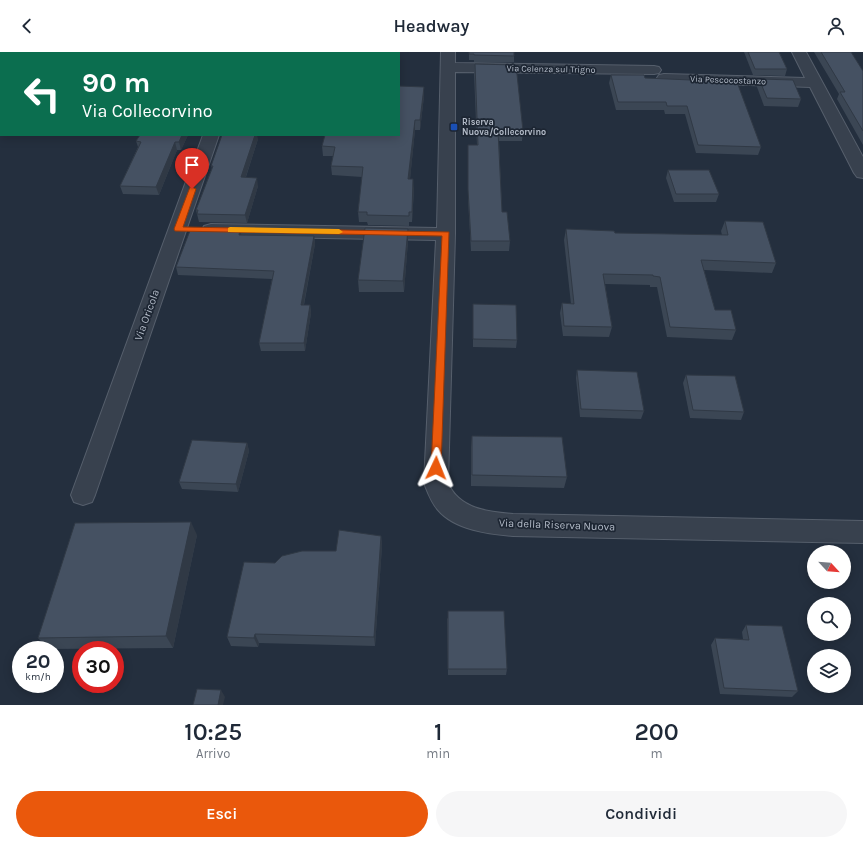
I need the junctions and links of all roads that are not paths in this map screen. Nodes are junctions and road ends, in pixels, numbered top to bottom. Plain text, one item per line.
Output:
1 (799, 52) edge
2 (448, 59) edge
3 (659, 74) joint
4 (815, 83) junction
5 (211, 136) edge
6 (863, 173) edge
7 (178, 229) junction
8 (446, 234) junction
9 (83, 495) dead end
10 (863, 532) edge

1 - 4 street
2 - 3 street, Via Celenza sul Trigno
2 - 8 street, Via della Riserva Nuova
3 - 4 street, Via Pescocostanzo
4 - 6 street
5 - 7 street, Via Oricola
7 - 8 street
7 - 9 street, Via Oricola
8 - 10 street, Via della Riserva Nuova

